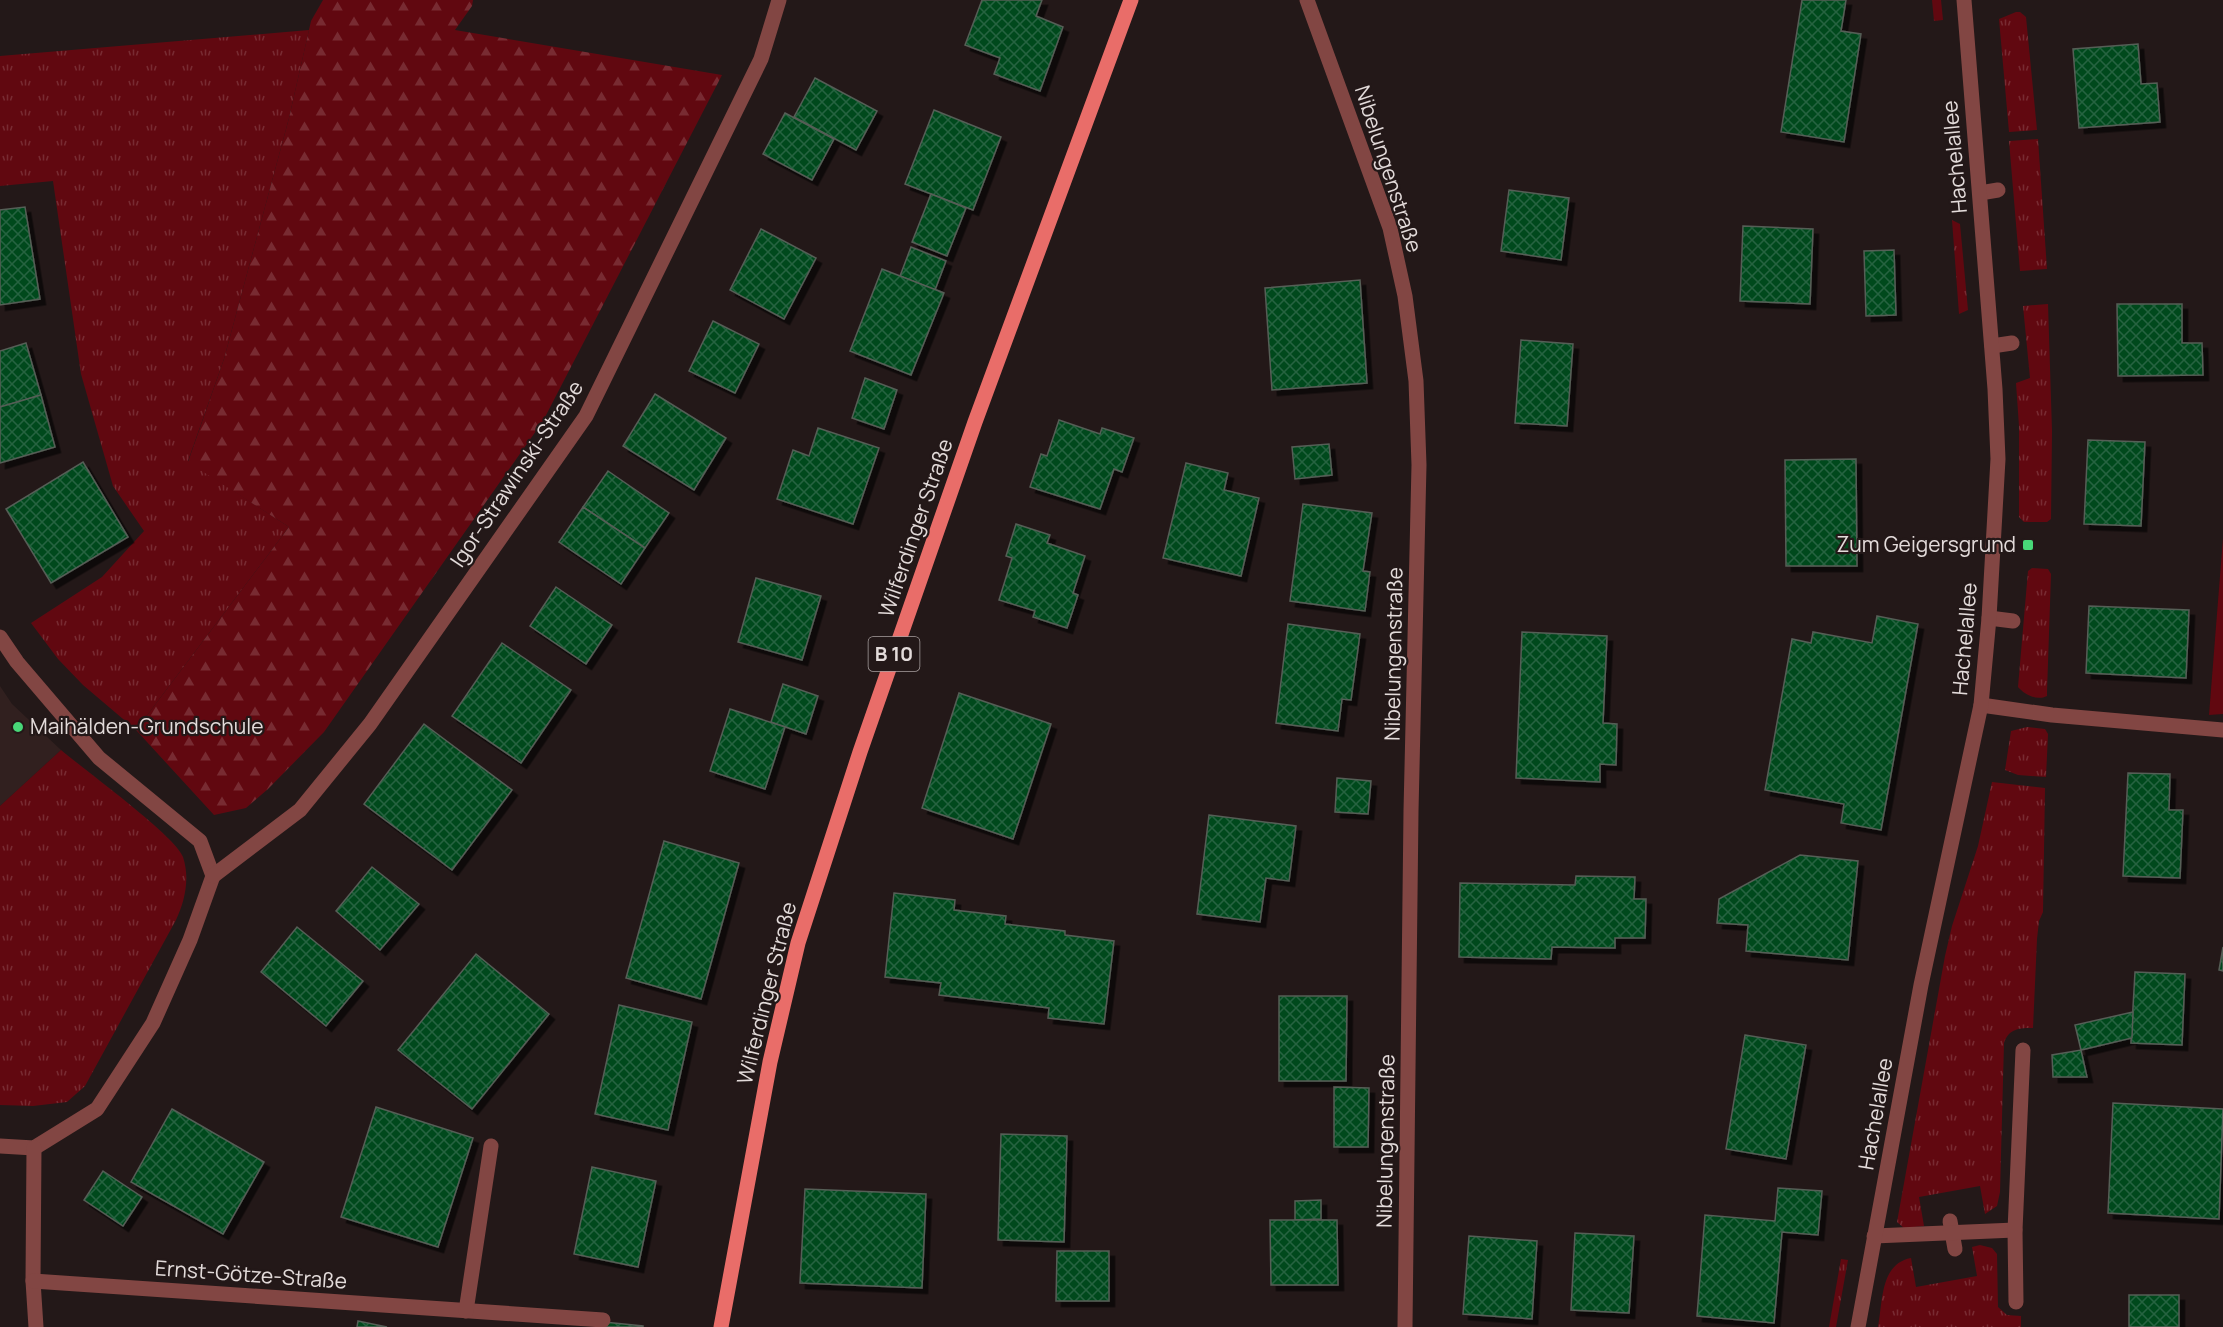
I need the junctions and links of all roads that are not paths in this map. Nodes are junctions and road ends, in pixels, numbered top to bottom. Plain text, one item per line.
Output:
1 (779, 0) edge
2 (1131, 0) edge
3 (1307, 0) edge
4 (1964, 0) edge
5 (1998, 190) dead end
6 (1980, 193) junction
7 (2012, 343) dead end
8 (1992, 346) junction
9 (1989, 618) junction
10 (2013, 621) dead end
11 (0, 637) edge
12 (1981, 705) junction
13 (2223, 730) edge
14 (213, 876) junction
15 (2023, 1050) dead end
16 (0, 1146) edge
17 (491, 1146) dead end
18 (34, 1148) junction
19 (1951, 1227) junction
20 (2015, 1230) junction
21 (1874, 1236) junction
22 (1954, 1250) dead end
23 (33, 1281) junction
24 (2016, 1302) dead end
25 (466, 1311) junction
26 (603, 1320) dead end
27 (1405, 1325) edge
28 (36, 1327) edge
29 (721, 1327) edge
30 (1858, 1327) edge

1 - 14 street, Igor-Strawinski-Straße
2 - 29 main road, Wilferdinger Straße / B 10
3 - 27 street, Nibelungenstraße
4 - 6 street, Hachelallee
5 - 6 street
6 - 8 street, Hachelallee
7 - 8 street
8 - 9 street, Hachelallee
9 - 10 street
9 - 12 street, Hachelallee
11 - 14 street
12 - 13 street
12 - 21 street, Hachelallee
14 - 18 street
15 - 20 street
16 - 18 street
17 - 25 street
18 - 23 street
19 - 20 street
19 - 21 street
19 - 22 street
20 - 24 street
21 - 30 street, Hachelallee
23 - 25 street, Ernst-Götze-Straße
23 - 28 street
25 - 26 street, Ernst-Götze-Straße

